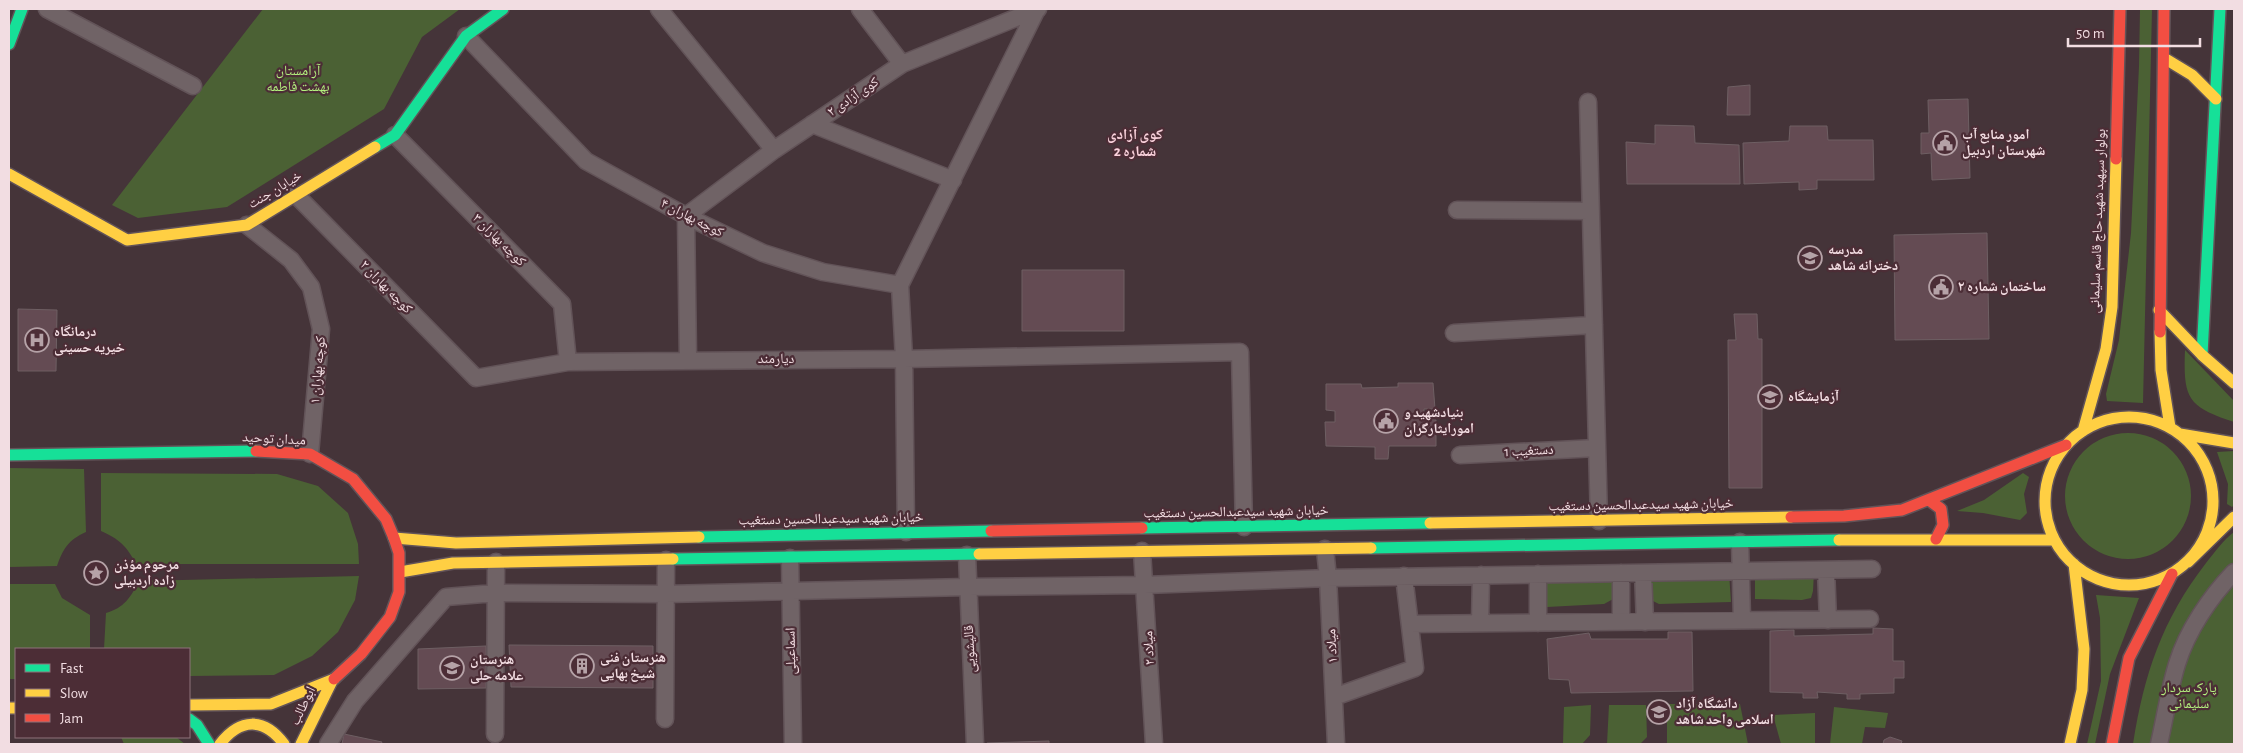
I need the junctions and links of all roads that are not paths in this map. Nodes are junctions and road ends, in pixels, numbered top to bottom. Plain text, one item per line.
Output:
1 (22, 9) edge
2 (47, 9) edge
3 (503, 9) edge
4 (659, 9) edge
5 (860, 9) edge
6 (1038, 9) edge
7 (2120, 9) edge
8 (2164, 9) edge
9 (2220, 9) edge
10 (466, 36) junction
11 (9, 44) edge
12 (2164, 58) junction
13 (902, 64) junction
14 (193, 86) dead end
15 (2216, 99) junction
16 (1588, 102) dead end
17 (812, 124) junction
18 (394, 135) junction
19 (774, 150) junction
20 (9, 174) edge
21 (953, 180) junction
22 (296, 195) junction
23 (1457, 210) dead end
24 (1591, 211) junction
25 (686, 216) junction
26 (247, 225) junction
27 (900, 285) junction
28 (2159, 310) junction
29 (1594, 325) junction
30 (1454, 333) dead end
31 (2202, 355) junction
32 (904, 358) junction
33 (688, 359) junction
34 (568, 362) junction
35 (476, 378) joint
36 (2234, 383) edge
37 (2170, 427) junction
38 (2083, 431) junction
39 (2180, 434) junction
40 (2234, 443) edge
41 (2066, 445) junction
42 (1597, 448) junction
43 (9, 454) edge
44 (310, 454) junction
45 (1460, 455) dead end
46 (1929, 500) junction
47 (2234, 517) edge
48 (1599, 521) junction
49 (1244, 527) junction
50 (906, 532) junction
51 (394, 538) junction
52 (1936, 539) junction
53 (2054, 540) junction
54 (1740, 542) junction
55 (1325, 549) junction
56 (1142, 551) junction
57 (967, 555) junction
58 (790, 558) junction
59 (666, 560) junction
60 (496, 562) junction
61 (2188, 562) junction
62 (2074, 564) junction
63 (1872, 569) dead end
64 (1826, 570) junction
65 (1740, 571) junction
66 (400, 572) junction
67 (2234, 572) edge
68 (1621, 573) junction
69 (1643, 573) junction
70 (1538, 574) junction
71 (2172, 574) junction
72 (1481, 575) junction
73 (1404, 576) junction
74 (1328, 578) junction
75 (1145, 585) junction
76 (967, 587) junction
77 (790, 592) junction
78 (495, 593) junction
79 (666, 594) junction
80 (1870, 619) dead end
81 (1742, 620) junction
82 (1828, 620) junction
83 (1621, 622) junction
84 (1645, 622) junction
85 (1480, 623) junction
86 (1538, 623) junction
87 (1410, 624) junction
88 (332, 681) junction
89 (1334, 697) junction
90 (190, 705) edge
91 (190, 719) edge
92 (665, 719) dead end
93 (494, 734) dead end
94 (209, 744) edge
95 (220, 744) edge
96 (284, 744) edge
97 (301, 744) edge
98 (328, 744) edge
99 (793, 744) edge
100 (975, 744) edge
101 (1154, 744) edge
102 (1336, 744) edge
103 (2070, 744) edge
104 (2112, 744) edge
105 (2159, 744) edge

1 - 11 main road
2 - 14 street
3 - 10 main road, خیابان جنت
4 - 19 street
5 - 13 street
6 - 13 street, کوی آزادی ۲
6 - 21 street
7 - 38 main road, بولوار سپهبد شهید حاج قاسم سلیمانی
8 - 12 main road
9 - 15 main road
10 - 18 main road, خیابان جنت
10 - 25 street, کوچه بهاران ۴
12 - 15 main road
12 - 28 main road
13 - 17 street, کوی آزادی ۲
15 - 31 main road
16 - 24 street
17 - 19 street, کوی آزادی ۲
17 - 21 street
18 - 22 main road, خیابان جنت
18 - 34 street, کوچه بهاران ۳
19 - 25 street, کوی آزادی ۲
20 - 26 main road, خیابان جنت
21 - 27 street
22 - 26 main road, خیابان جنت
22 - 35 street, کوچه بهاران ۲
23 - 24 street
24 - 29 street
25 - 27 street, کوچه بهاران ۴
25 - 33 street
26 - 44 street, کوچه بهاران ۱
27 - 32 street
28 - 31 main road
28 - 37 main road
29 - 30 street
29 - 42 street
31 - 36 main road
32 - 33 street, دیارمند
32 - 49 street, دیارمند
32 - 50 street
33 - 34 street, دیارمند
34 - 35 street, دیارمند
37 - 38 main road
37 - 39 main road
38 - 41 main road
39 - 40 main road
39 - 61 main road
41 - 46 main road, خیابان شهید سیدعبدالحسین دستغیب
41 - 53 main road
42 - 45 street, دستغیب 1
42 - 48 street
43 - 44 main road, میدان توحید
44 - 51 main road, میدان توحید
46 - 48 main road, خیابان شهید سیدعبدالحسین دستغیب
46 - 52 main road
47 - 61 main road
48 - 49 main road, خیابان شهید سیدعبدالحسین دستغیب
49 - 50 main road, خیابان شهید سیدعبدالحسین دستغیب
50 - 51 main road, خیابان شهید سیدعبدالحسین دستغیب
51 - 66 main road, میدان توحید
52 - 53 main road
52 - 54 main road
53 - 62 main road
54 - 55 main road
54 - 65 street
55 - 56 main road
55 - 74 street, میلاد ۱
56 - 57 main road
56 - 75 street, میلاد ۲
57 - 58 main road
57 - 76 street, قالیشویی
58 - 59 main road
58 - 77 street, اسماعیلی
59 - 60 main road
59 - 79 street
60 - 66 main road
60 - 78 street
61 - 71 main road
62 - 71 main road
62 - 103 main road
63 - 64 street
64 - 65 street
64 - 82 street
65 - 69 street
65 - 81 street
66 - 88 main road, میدان توحید
67 - 105 street
68 - 69 street
68 - 70 street
68 - 83 street
69 - 84 street
70 - 72 street
70 - 86 street
71 - 104 main road
72 - 73 street
72 - 85 street
73 - 74 street
73 - 87 street
74 - 75 street
74 - 89 street, میلاد ۱
75 - 76 street
75 - 101 street, میلاد ۲
76 - 77 street
76 - 100 street, قالیشویی
77 - 79 street
77 - 99 street, اسماعیلی
78 - 79 street
78 - 93 street
78 - 98 street
79 - 92 street
80 - 82 street
81 - 82 street
81 - 84 street
83 - 84 street
83 - 86 street
85 - 86 street
85 - 87 street
87 - 89 street
88 - 90 main road, میدان توحید
88 - 97 main road, ابوطالب
89 - 102 street, میلاد ۱
91 - 94 main road
95 - 96 main road

